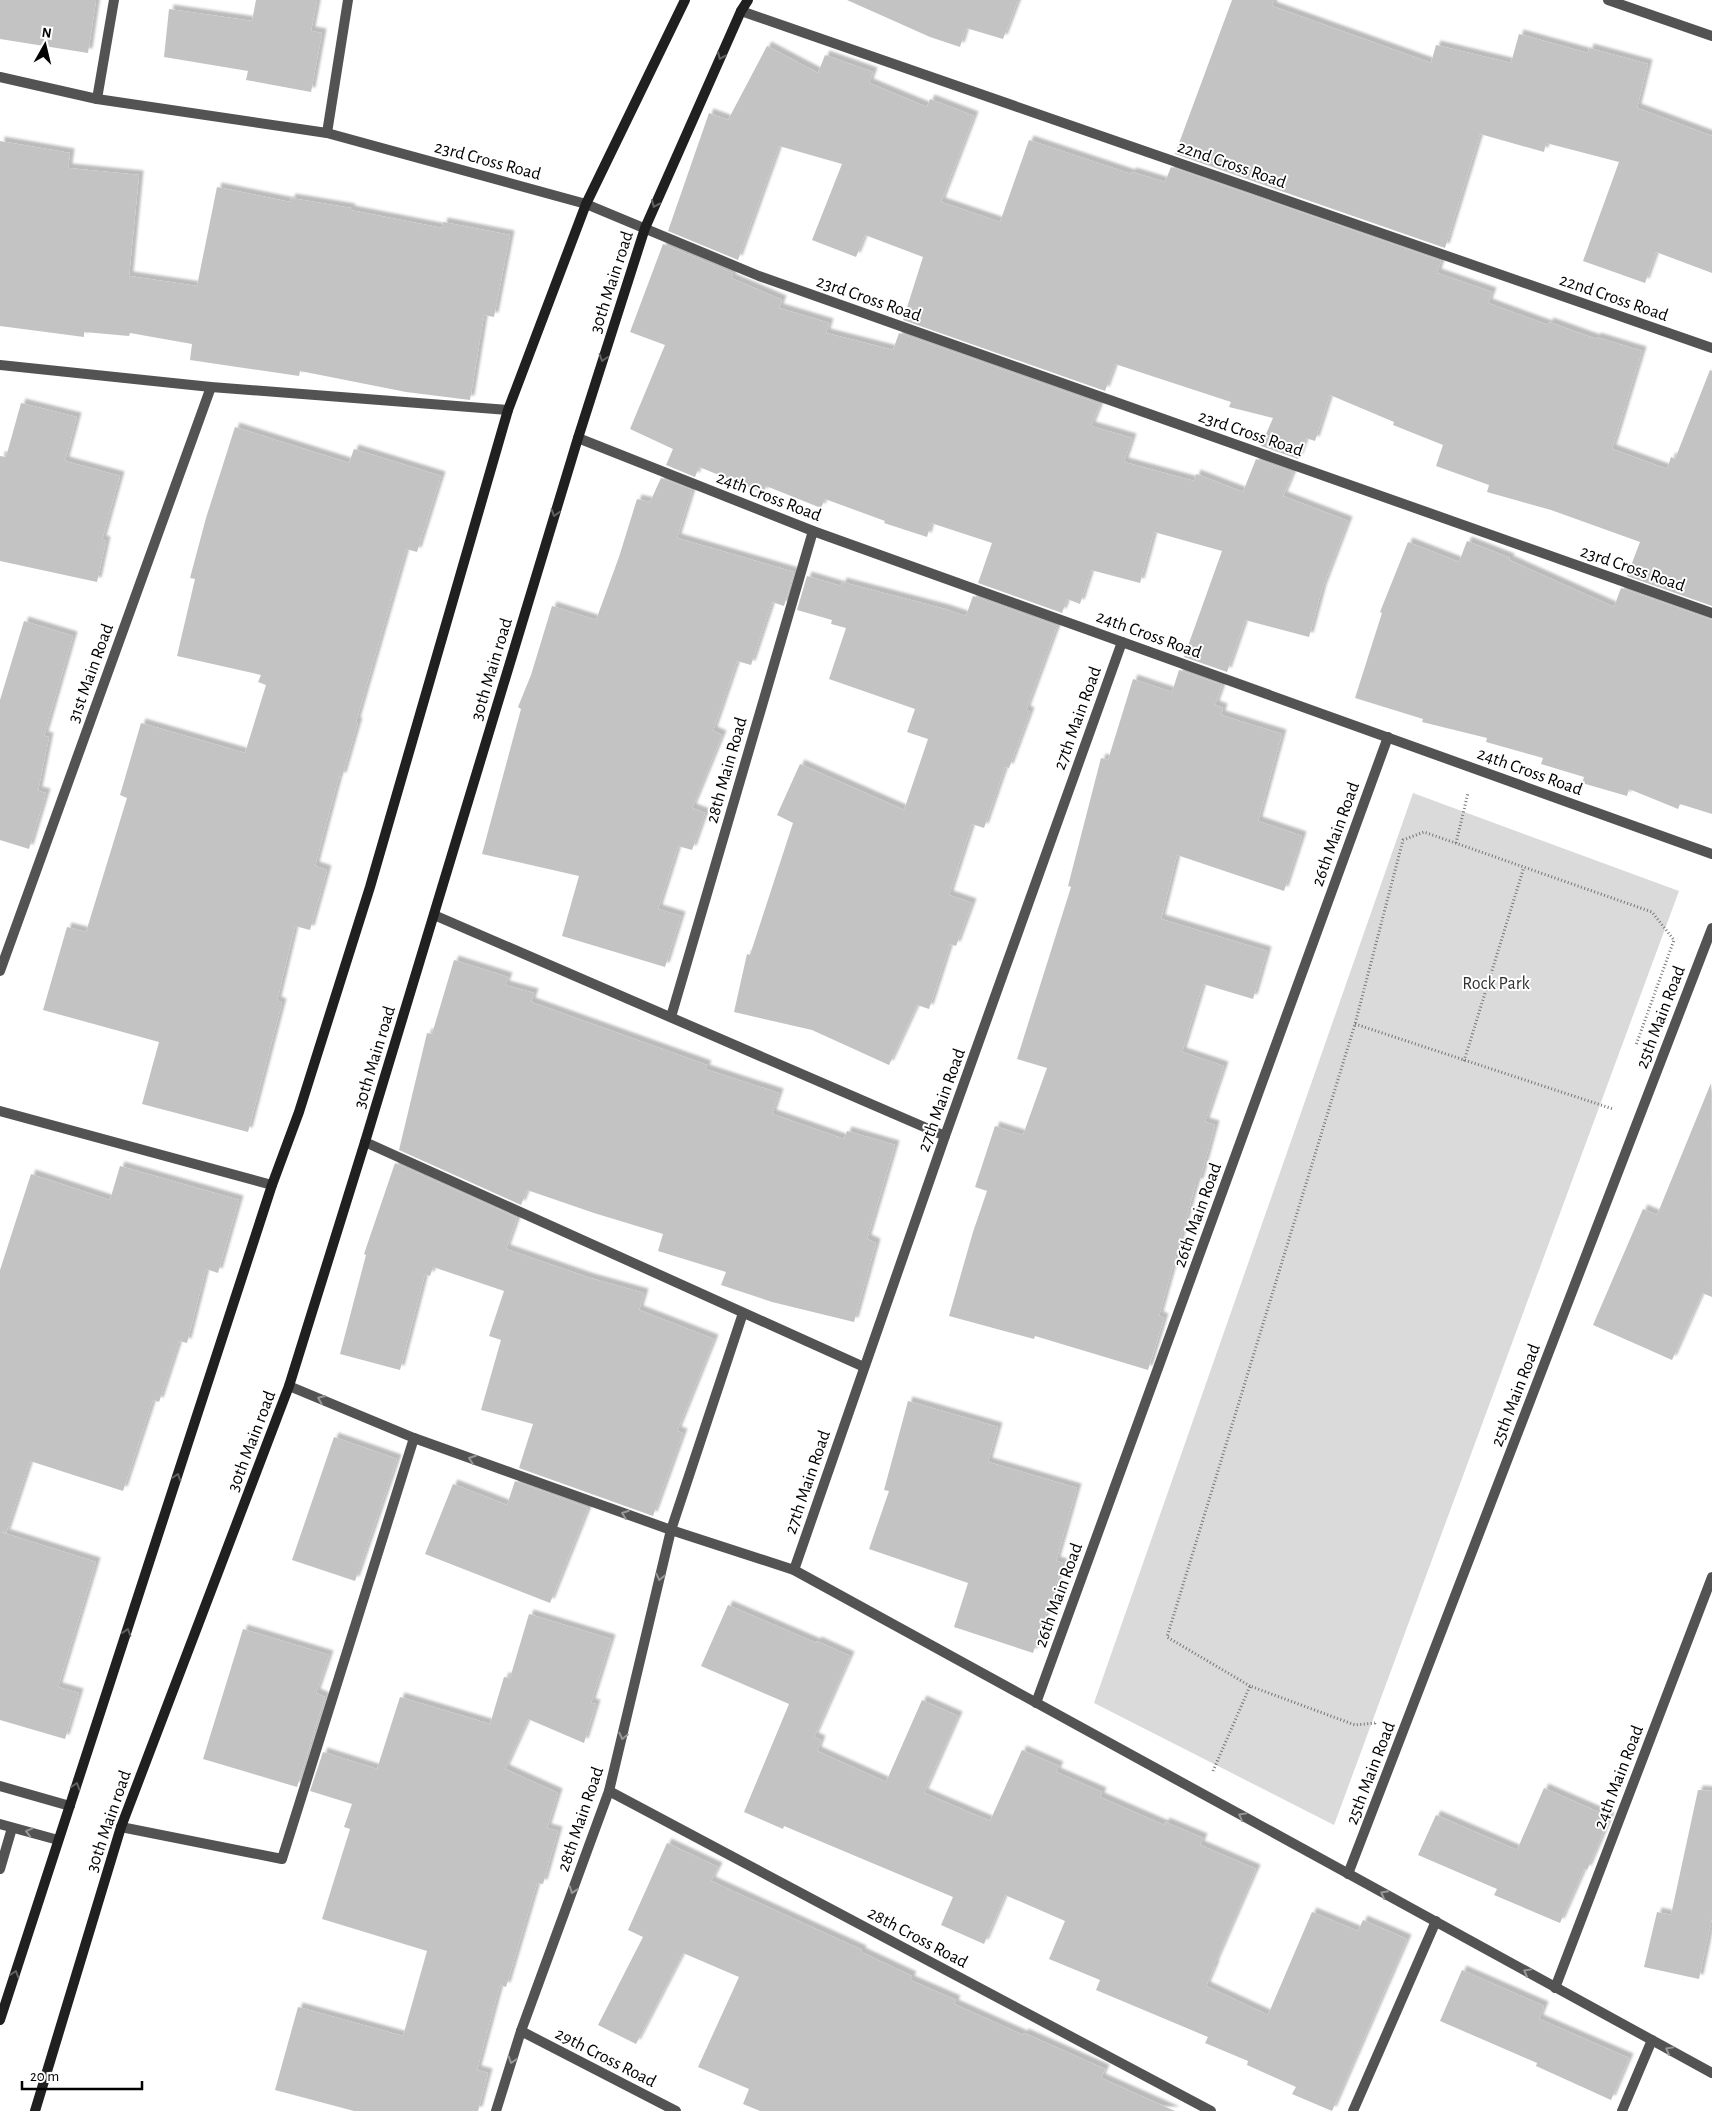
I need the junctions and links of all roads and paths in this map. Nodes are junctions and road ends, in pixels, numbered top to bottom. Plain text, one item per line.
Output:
1 (114, 0) edge
2 (348, 0) edge
3 (685, 0) edge
4 (748, 0) edge
5 (1608, 0) edge
6 (741, 11) junction
7 (1712, 36) edge
8 (0, 78) edge
9 (97, 99) junction
10 (327, 133) junction
11 (586, 204) junction
12 (645, 228) junction
13 (1712, 348) edge
14 (0, 365) edge
15 (211, 387) junction
16 (508, 410) junction
17 (578, 438) junction
18 (813, 531) junction
19 (1712, 613) edge
20 (1122, 642) junction
21 (1388, 737) junction
22 (1475, 768) junction
23 (1456, 843) junction
24 (1712, 854) edge
25 (1524, 867) junction
26 (434, 915) junction
27 (1712, 928) edge
28 (0, 971) edge
29 (671, 1017) junction
30 (1355, 1024) junction
31 (1635, 1048) dead end
32 (1464, 1061) junction
33 (1616, 1100) dead end
34 (1613, 1109) junction
35 (0, 1111) edge
36 (1609, 1118) dead end
37 (945, 1136) junction
38 (365, 1142) junction
39 (272, 1185) junction
40 (743, 1313) junction
41 (864, 1367) junction
42 (289, 1386) junction
43 (414, 1438) junction
44 (671, 1530) junction
45 (794, 1570) junction
46 (1712, 1577) edge
47 (1250, 1686) junction
48 (1036, 1703) junction
49 (1379, 1714) dead end
50 (0, 1786) edge
51 (610, 1791) junction
52 (1202, 1794) junction
53 (70, 1806) junction
54 (0, 1824) edge
55 (121, 1827) junction
56 (12, 1828) junction
57 (58, 1840) junction
58 (0, 1870) edge
59 (1348, 1874) junction
60 (1436, 1921) junction
61 (1555, 1988) junction
62 (0, 2020) edge
63 (521, 2031) junction
64 (1652, 2040) junction
65 (1712, 2073) edge
66 (35, 2111) edge
67 (496, 2111) edge
68 (676, 2111) edge
69 (1211, 2111) edge
70 (1353, 2111) edge
71 (1622, 2111) edge

1 - 9 street
2 - 10 street
3 - 11 main road
4 - 6 main road, 30th Main road
5 - 7 street
6 -> 12 main road, 30th Main road
6 - 13 street, 22nd Cross Road
8 - 9 street, 23rd Cross Road
9 - 10 street, 23rd Cross Road
10 - 11 street, 23rd Cross Road
11 - 12 street, 23rd Cross Road
11 - 16 main road
12 -> 17 main road, 30th Main road
12 - 19 street, 23rd Cross Road
14 - 15 street
15 - 16 street
15 - 28 street, 31st Main Road
16 - 39 main road
17 - 18 street, 24th Cross Road
17 -> 26 main road, 30th Main road
18 - 20 street, 24th Cross Road
18 - 29 street, 28th Main Road
20 - 21 street, 24th Cross Road
20 - 37 street, 27th Main Road
21 - 22 street, 24th Cross Road
21 - 48 street, 26th Main Road
22 - 23 path
22 - 24 street, 24th Cross Road
23 - 25 path
23 - 30 path
25 - 31 path
25 - 32 path
26 - 29 street
26 - 38 main road, 30th Main road
27 - 59 street, 25th Main Road
29 - 37 street
30 - 32 path
30 - 47 path
32 - 34 path
33 - 34 path
34 - 36 path
35 - 39 street
37 - 41 street, 27th Main Road
38 - 40 street
38 - 42 main road, 30th Main road
53 -> 39 main road
40 - 41 street
40 - 44 street, 28th Main Road
41 - 45 street, 27th Main Road
43 -> 42 street
42 - 55 main road, 30th Main road
44 -> 43 street
43 - 55 street
44 - 45 street
44 -> 51 street, 28th Main Road
45 - 48 street
46 - 61 street, 24th Main Road
47 - 49 path
47 - 52 path
48 - 52 street
50 - 53 street
51 -> 63 street, 28th Main Road
51 - 69 street, 28th Cross Road
59 -> 52 street
53 - 57 main road
54 - 56 street
55 - 66 main road, 30th Main road
57 -> 56 street
56 - 58 street
62 -> 57 main road
60 -> 59 street
61 -> 60 street
60 - 70 street
61 - 64 street
63 -> 67 street, 28th Main Road
63 - 68 street, 29th Cross Road
65 -> 64 street
64 - 71 street

